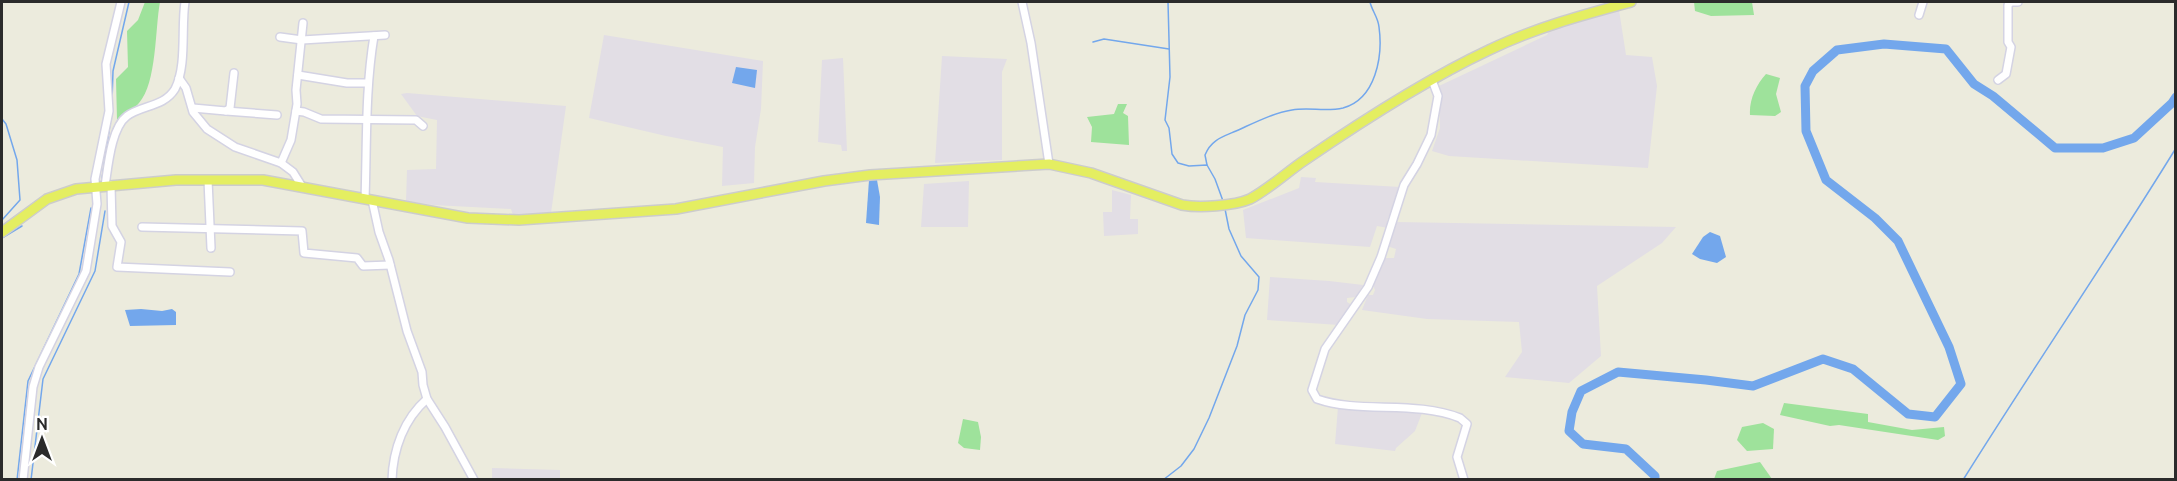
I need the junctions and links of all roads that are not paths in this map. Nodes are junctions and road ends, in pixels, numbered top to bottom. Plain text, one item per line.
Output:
1 (121, 2) edge
2 (185, 2) edge
3 (1023, 2) edge
4 (1631, 2) edge
5 (1923, 2) edge
6 (2018, 2) edge
7 (1919, 15) dead end
8 (303, 23) dead end
9 (385, 35) dead end
10 (374, 36) junction
11 (280, 37) dead end
12 (302, 40) junction
13 (234, 73) dead end
14 (298, 75) junction
15 (179, 78) junction
16 (1432, 80) junction
17 (1998, 80) dead end
18 (368, 83) junction
19 (193, 108) junction
20 (226, 111) junction
21 (296, 111) junction
22 (277, 115) dead end
23 (367, 118) junction
24 (423, 126) dead end
25 (280, 163) junction
26 (1048, 164) junction
27 (208, 180) junction
28 (104, 186) junction
29 (303, 188) junction
30 (369, 200) junction
31 (142, 227) dead end
32 (211, 229) junction
33 (2, 232) edge
34 (211, 248) dead end
35 (390, 265) junction
36 (230, 272) dead end
37 (427, 399) junction
38 (23, 480) edge
39 (392, 480) edge
40 (474, 480) edge
41 (1464, 480) edge

1 - 28 street
2 - 15 street
3 - 26 street
4 - 16 main road
5 - 7 street
6 - 17 street
8 - 12 street
9 - 10 street
10 - 12 street
10 - 18 street
11 - 12 street
12 - 14 street
13 - 20 street
14 - 18 street
14 - 21 street
15 - 19 street
15 - 28 street
16 - 26 main road
16 - 41 street
18 - 23 street
19 - 20 street
19 - 25 street
20 - 22 street
21 - 23 street
21 - 25 street
23 - 24 street
23 - 30 street
25 - 29 street
26 - 30 main road
27 - 28 main road
27 - 29 main road
27 - 32 street
28 - 33 main road
28 - 36 street
28 - 38 street
29 - 30 main road
30 - 35 street
31 - 32 street
32 - 34 street
32 - 35 street
35 - 37 street
37 - 39 street
37 - 40 street

